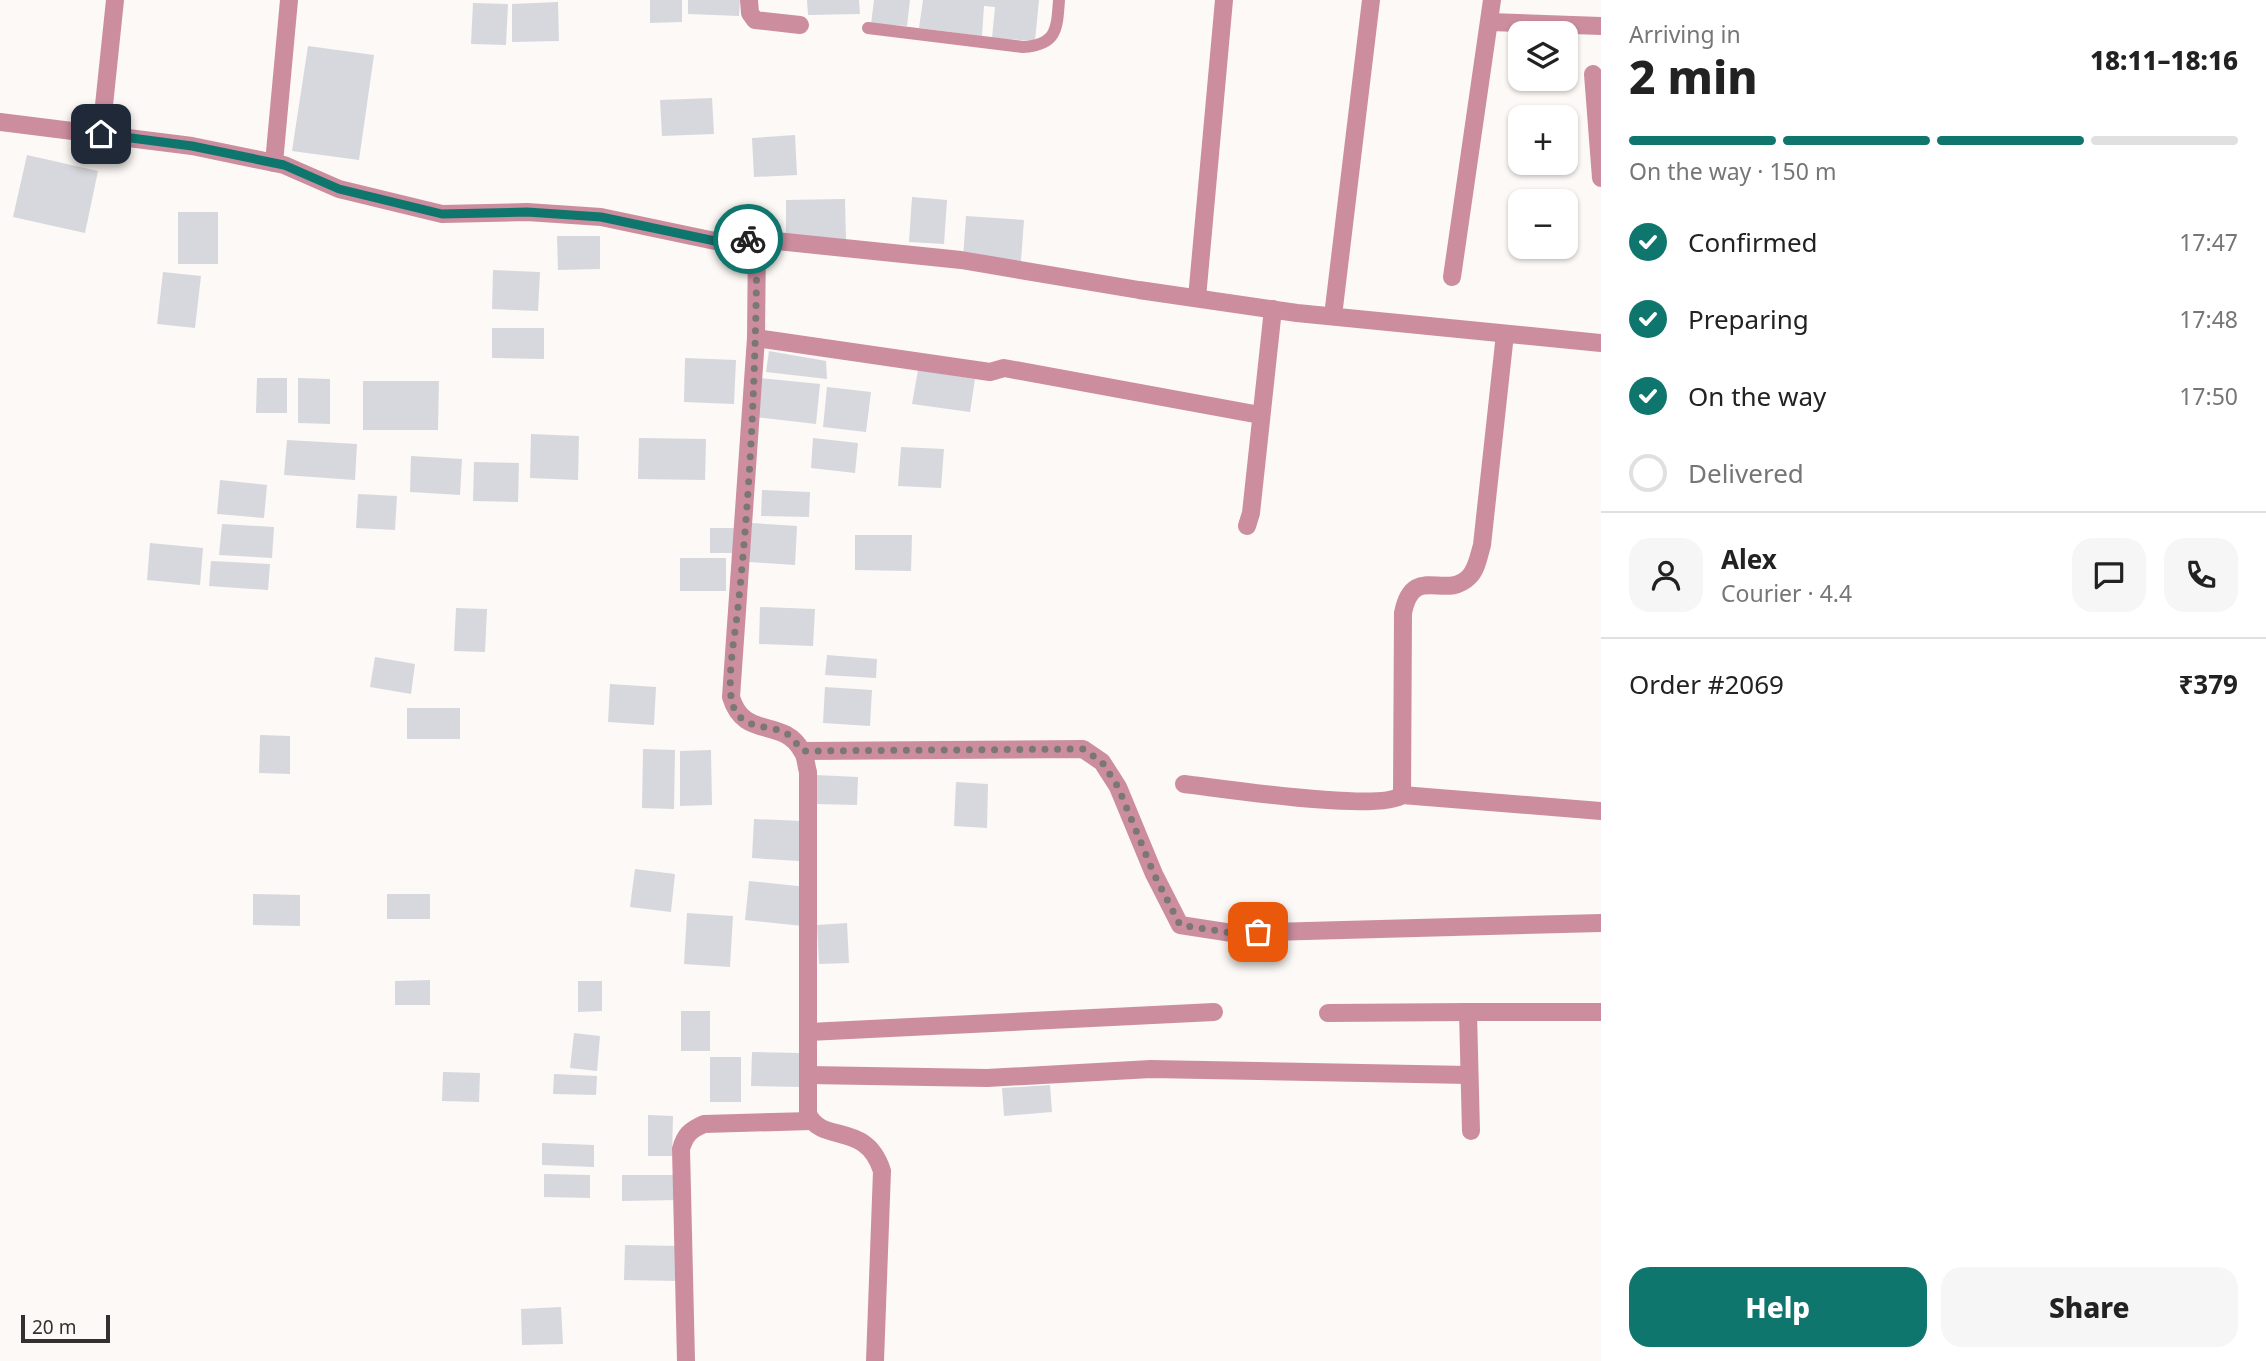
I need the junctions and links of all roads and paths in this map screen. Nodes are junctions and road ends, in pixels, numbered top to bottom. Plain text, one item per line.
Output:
1 (115, 0) edge
2 (289, 0) edge
3 (749, 0) edge
4 (1059, 0) edge
5 (1224, 0) edge
6 (1371, 0) edge
7 (1492, 0) edge
8 (1490, 22) junction
9 (800, 25) dead end
10 (1601, 26) edge
11 (868, 28) dead end
12 (1592, 74) dead end
13 (0, 122) edge
14 (101, 134) junction
15 (274, 163) junction
16 (1601, 178) edge
17 (757, 239) junction
18 (1452, 277) dead end
19 (1197, 298) junction
20 (1273, 309) junction
21 (1334, 316) junction
22 (1505, 334) junction
23 (756, 338) junction
24 (1601, 343) edge
25 (1260, 415) junction
26 (1247, 526) dead end
27 (803, 751) junction
28 (1184, 784) dead end
29 (1402, 795) junction
30 (1601, 811) edge
31 (1601, 923) edge
32 (1214, 1012) dead end
33 (1468, 1012) junction
34 (1601, 1012) edge
35 (1328, 1013) dead end
36 (809, 1032) junction
37 (808, 1075) junction
38 (1469, 1075) junction
39 (811, 1121) junction
40 (1471, 1131) dead end
41 (686, 1361) edge
42 (875, 1361) edge

1 - 14 street
2 - 15 street
3 - 9 street
4 - 11 lane
5 - 19 street
6 - 21 street
7 - 8 street
8 - 10 street
8 - 18 street
12 - 16 street
13 - 14 street
14 - 15 street
15 - 17 street
17 - 19 street
17 - 23 street
19 - 20 street
20 - 21 street
20 - 25 street
21 - 22 street
22 - 24 street
22 - 29 street
23 - 25 street
23 - 27 street
25 - 26 street
27 - 31 street
27 - 36 street
28 - 29 street
29 - 30 street
32 - 36 street
33 - 34 street
33 - 35 street
33 - 38 street
36 - 37 street
37 - 38 street
37 - 39 street
38 - 40 street
39 - 41 street
39 - 42 street

